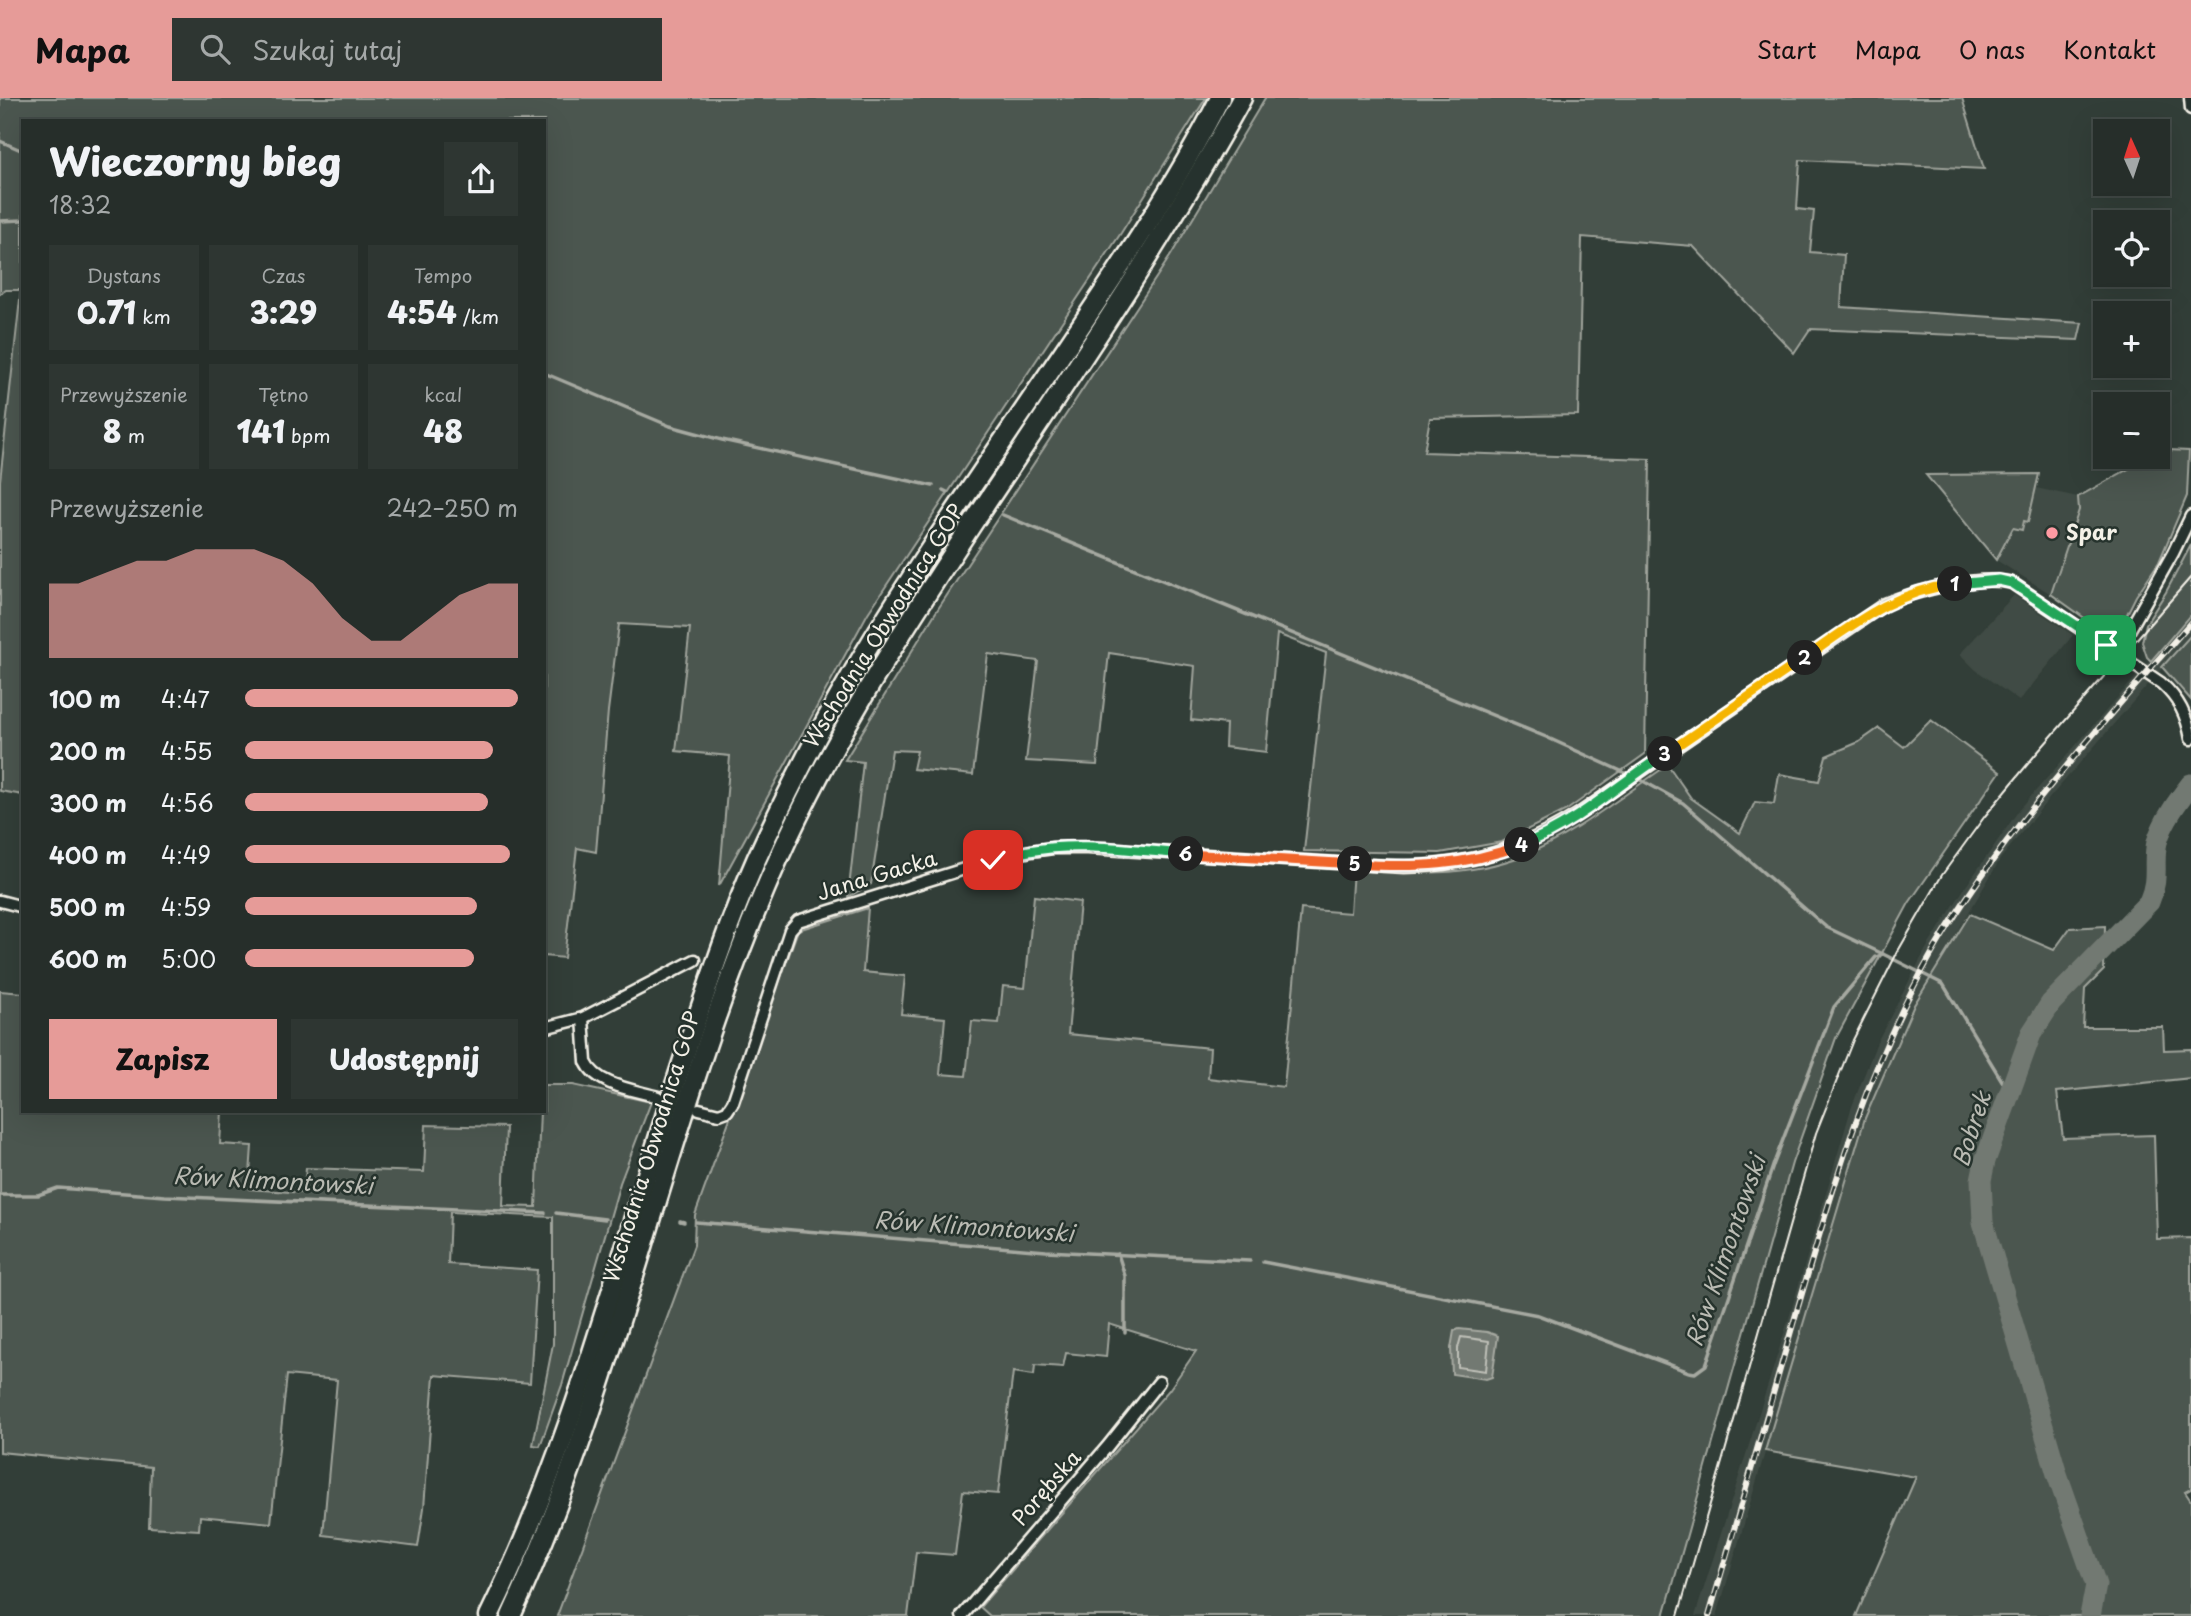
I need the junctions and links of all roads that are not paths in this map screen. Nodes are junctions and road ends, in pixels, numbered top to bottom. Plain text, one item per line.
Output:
1 (1220, 98) edge
2 (1242, 98) edge
3 (2190, 98) edge
4 (2191, 109) edge
5 (2191, 516) edge
6 (2117, 652) junction
7 (2191, 740) edge
8 (0, 901) edge
9 (21, 906) edge
10 (695, 960) dead end
11 (583, 1018) junction
12 (546, 1027) edge
13 (659, 1097) dead end
14 (699, 1109) dead end
15 (1159, 1382) dead end
16 (489, 1616) edge
17 (511, 1616) edge
18 (962, 1616) edge

1 - 16 highway, Wschodnia Obwodnica GOP
2 - 17 highway, Wschodnia Obwodnica GOP
3 - 4 street
5 - 6 street
6 - 7 street
6 - 14 street, Jana Gacka
8 - 9 street
10 - 11 street
11 - 12 street
11 - 13 street
15 - 18 street, Porębska

